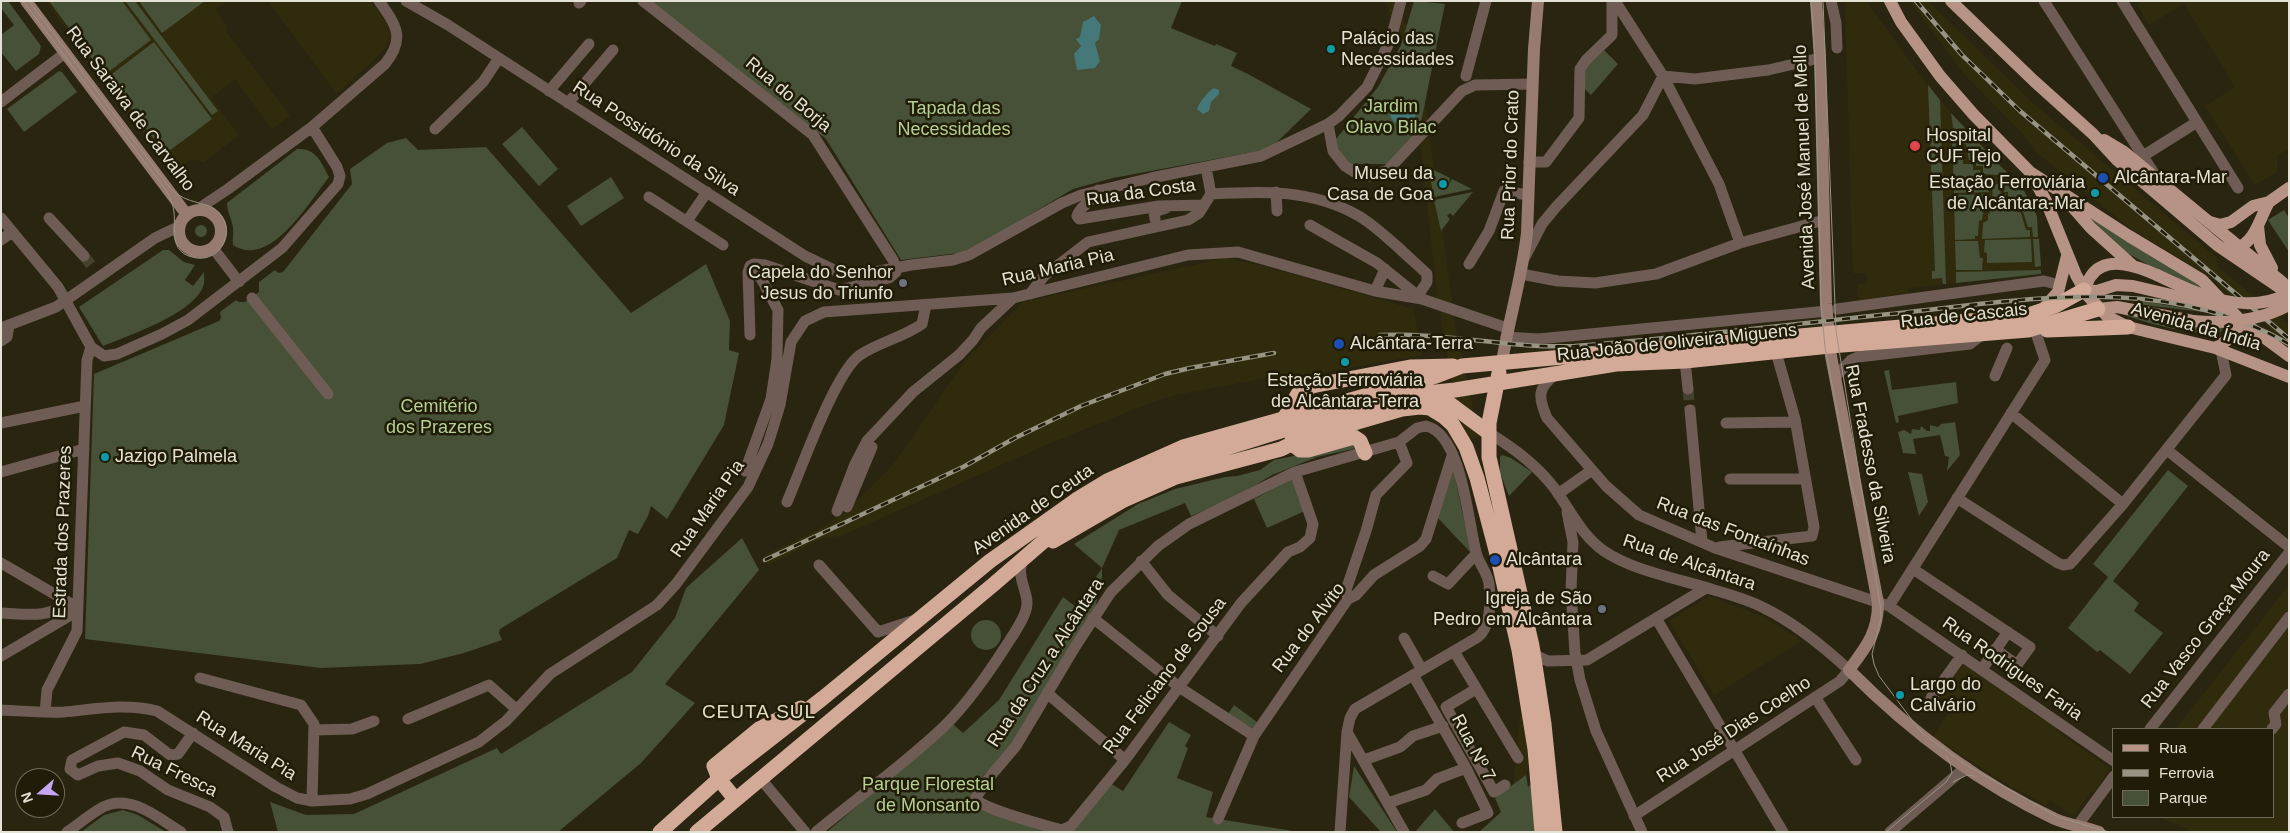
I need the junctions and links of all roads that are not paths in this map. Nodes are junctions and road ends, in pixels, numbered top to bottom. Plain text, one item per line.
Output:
1 (26, 1) edge
2 (379, 1) edge
3 (406, 1) edge
4 (643, 1) edge
5 (1401, 1) edge
6 (1486, 1) edge
7 (1538, 1) edge
8 (1612, 1) edge
9 (1616, 1) edge
10 (1816, 1) edge
11 (1831, 1) edge
12 (1881, 1) edge
13 (1890, 1) edge
14 (1951, 1) edge
15 (2044, 1) edge
16 (2122, 1) edge
17 (1901, 22) junction
18 (589, 44) dead end
19 (1837, 48) dead end
20 (613, 50) dead end
21 (65, 53) junction
22 (499, 58) junction
23 (1820, 58) junction
24 (1466, 76) dead end
25 (1663, 76) junction
26 (1532, 84) junction
27 (549, 91) junction
28 (1, 102) edge
29 (568, 103) junction
30 (2197, 122) junction
31 (1328, 124) junction
32 (312, 127) junction
33 (435, 129) dead end
34 (2093, 134) junction
35 (2143, 156) junction
36 (1529, 162) junction
37 (1206, 167) junction
38 (2030, 172) junction
39 (2159, 181) junction
40 (2238, 188) dead end
41 (2289, 188) edge
42 (2058, 189) junction
43 (1098, 190) junction
44 (707, 192) junction
45 (1276, 192) junction
46 (1211, 194) junction
47 (1528, 195) junction
48 (649, 197) dead end
49 (2269, 202) junction
50 (1204, 205) junction
51 (1170, 206) junction
52 (200, 210) junction
53 (1277, 211) dead end
54 (2243, 214) junction
55 (187, 215) junction
56 (1, 218) edge
57 (49, 218) dead end
58 (1155, 219) dead end
59 (1824, 220) junction
60 (2208, 220) junction
61 (688, 221) junction
62 (1310, 225) dead end
63 (180, 226) junction
64 (2258, 226) junction
65 (12, 232) junction
66 (1, 240) edge
67 (1740, 243) junction
68 (723, 245) dead end
69 (2217, 245) junction
70 (2237, 245) junction
71 (212, 248) junction
72 (84, 256) tunnel mouth
73 (2067, 256) junction
74 (1524, 259) junction
75 (1469, 264) dead end
76 (2132, 265) junction
77 (750, 266) junction
78 (2247, 267) junction
79 (896, 268) junction
80 (1385, 269) junction
81 (1521, 274) junction
82 (2281, 280) junction
83 (238, 282) junction
84 (2052, 283) dead end
85 (2084, 290) junction
86 (1375, 291) junction
87 (2289, 292) edge
88 (1030, 294) junction
89 (1421, 297) junction
90 (252, 298) dead end
91 (1013, 298) junction
92 (65, 301) junction
93 (926, 305) junction
94 (2289, 305) edge
95 (2098, 309) junction
96 (1832, 310) junction
97 (2041, 311) junction
98 (2241, 321) junction
99 (5, 327) edge
100 (2128, 327) junction
101 (2031, 330) junction
102 (1507, 332) junction
103 (1983, 334) junction
104 (750, 335) dead end
105 (1830, 339) junction
106 (1, 341) edge
107 (91, 347) junction
108 (2007, 348) dead end
109 (2218, 348) junction
110 (1776, 352) junction
111 (2289, 356) edge
112 (1685, 361) junction
113 (1502, 362) junction
114 (1462, 366) junction
115 (1556, 374) junction
116 (1995, 376) dead end
117 (1835, 377) junction
118 (2289, 377) edge
119 (1497, 382) junction
120 (1688, 389) tunnel mouth
121 (1431, 393) junction
122 (328, 394) dead end
123 (86, 406) junction
124 (1690, 410) tunnel mouth
125 (2011, 413) junction
126 (1, 422) edge
127 (1795, 422) junction
128 (1726, 423) dead end
129 (1298, 430) junction
130 (1489, 433) junction
131 (1399, 442) junction
132 (84, 449) junction
133 (2167, 450) junction
134 (1365, 453) junction
135 (1452, 456) junction
136 (1592, 470) junction
137 (745, 471) dead end
138 (1, 472) edge
139 (1295, 472) junction
140 (1730, 479) dead end
141 (1805, 479) junction
142 (1560, 497) junction
143 (1957, 498) junction
144 (2118, 500) dead end
145 (787, 502) dead end
146 (842, 509) dead end
147 (1702, 542) junction
148 (2289, 547) edge
149 (1715, 548) junction
150 (2289, 553) edge
151 (1476, 554) junction
152 (1023, 558) junction
153 (1141, 561) junction
154 (1, 563) edge
155 (819, 565) dead end
156 (1913, 569) junction
157 (1433, 576) dead end
158 (1706, 588) junction
159 (1348, 599) junction
160 (72, 605) junction
161 (1884, 605) junction
162 (1, 613) edge
163 (2289, 617) edge
164 (1093, 618) junction
165 (1656, 618) junction
166 (919, 619) junction
167 (2008, 632) junction
168 (1218, 636) junction
169 (1404, 638) dead end
170 (1532, 646) junction
171 (1995, 649) junction
172 (1454, 651) junction
173 (1962, 655) junction
174 (1, 656) edge
175 (1576, 660) junction
176 (1982, 668) junction
177 (1850, 670) junction
178 (1417, 672) junction
179 (200, 678) dead end
180 (1179, 687) junction
181 (1476, 689) junction
182 (1047, 693) junction
183 (2289, 694) edge
184 (1815, 697) junction
185 (1931, 698) dead end
186 (516, 709) junction
187 (1, 710) edge
188 (45, 712) junction
189 (408, 719) dead end
190 (374, 721) dead end
191 (1442, 726) junction
192 (2151, 728) edge
193 (2204, 728) edge
194 (2273, 728) edge
195 (314, 730) junction
196 (1348, 732) junction
197 (193, 733) junction
198 (1254, 736) junction
199 (1735, 751) junction
200 (1518, 758) dead end
201 (1125, 760) junction
202 (1364, 760) junction
203 (1856, 760) dead end
204 (2112, 760) edge
205 (1966, 767) junction
206 (1466, 768) junction
207 (760, 778) junction
208 (2112, 779) edge
209 (719, 780) junction
210 (1505, 785) dead end
211 (735, 798) junction
212 (312, 801) junction
213 (1388, 803) junction
214 (982, 804) joint
215 (686, 808) junction
216 (1634, 816) junction
217 (1218, 819) dead end
218 (1462, 823) dead end
219 (2078, 825) junction
220 (700, 830) edge
221 (67, 832) edge
222 (181, 832) edge
223 (228, 832) edge
224 (660, 832) edge
225 (805, 832) edge
226 (816, 832) edge
227 (1340, 832) edge
228 (1404, 832) edge
229 (1542, 832) edge
230 (1555, 832) edge
231 (1642, 832) edge
232 (1783, 832) edge
233 (1890, 832) edge
234 (2099, 832) edge

1 - 21 main road, Rua Saraiva de Carvalho
2 - 32 street
3 - 22 street, Rua Possidónio da Silva
4 - 79 street, Rua do Borja
5 - 31 street, Rua Possidónio da Silva
6 - 24 street
7 - 26 main road, Rua Prior do Crato
8 - 36 street
9 - 25 street
10 - 23 main road, Avenida José Manuel de Mello
11 - 19 street, Avenida José Manuel de Mello
12 - 17 main road, Avenida da Índia
13 - 17 main road, Avenida da Índia
14 - 34 main road
15 - 35 street
16 - 30 street
17 - 38 main road, Avenida da Índia
18 - 27 street
20 - 29 street
21 - 28 street
21 - 55 main road, Rua Saraiva de Carvalho
22 - 27 street, Rua Possidónio da Silva
22 - 33 street
23 - 25 street
23 - 59 main road, Avenida José Manuel de Mello
25 - 67 street
25 - 74 street
26 - 31 street
26 - 36 main road, Rua Prior do Crato
27 - 29 street, Rua Possidónio da Silva
29 - 44 street, Rua Possidónio da Silva
30 - 35 street
30 - 40 street
31 - 37 street, Rua Possidónio da Silva
32 - 52 street
32 - 83 street
34 - 39 main road
34 - 69 main road
35 - 39 street
36 - 47 main road, Rua Prior do Crato
37 - 43 street, Rua Possidónio da Silva
37 - 46 street, Rua da Costa
38 - 42 main road, Avenida da Índia
38 - 73 main road, Avenida da Índia
39 - 60 main road
41 - 49 main road
42 - 76 main road
42 - 98 main road, Avenida da Índia
43 - 51 street, Rua da Costa
43 - 79 street, Rua Possidónio da Silva
44 - 61 street
44 - 79 street, Rua Possidónio da Silva
45 - 46 street, Rua da Costa
45 - 53 street
45 - 89 street, Rua da Costa
46 - 50 street, Rua da Costa
47 - 74 main road, Rua Prior do Crato
47 - 75 street
48 - 61 street
49 - 54 main road
49 - 64 main road
50 - 51 street, Rua da Costa
50 - 88 street
51 - 58 street
52 - 55 main road
52 - 71 main road
54 - 60 main road
54 - 70 main road
55 - 63 main road
56 - 65 street
57 - 72 street
59 - 67 street
59 - 96 main road, Avenida José Manuel de Mello
60 - 70 main road
61 - 68 street
62 - 80 street
63 - 71 main road
63 - 92 street
64 - 70 main road
64 - 82 main road
65 - 66 street
65 - 92 street
67 - 81 street
69 - 70 main road
69 - 78 main road
70 - 78 main road
70 - 82 main road
71 - 83 street
73 - 85 main road, Avenida da Índia
73 - 97 main road
74 - 81 main road, Rua Prior do Crato
76 - 85 main road
76 - 87 main road, bridge
77 - 79 street
77 - 104 street
77 - 137 street
78 - 87 main road
80 - 86 street
80 - 89 street
81 - 102 main road, Rua Prior do Crato
82 - 87 main road
83 - 107 street
84 - 96 street
85 - 95 main road, Avenida da Índia
85 - 97 highway, Rua de Cascais
85 - 98 main road
86 - 88 street, Rua Maria Pia
86 - 89 street, Rua Maria Pia
88 - 91 street, Rua Maria Pia
89 - 102 street
90 - 122 street
91 - 93 street, Rua Maria Pia
91 - 146 street
92 - 99 street
92 - 107 street
93 - 145 street
93 - 186 street, Rua Maria Pia
94 - 95 main road, bridge
95 - 100 main road, Avenida da Índia
95 - 101 highway, Rua de Cascais
96 - 102 street
96 - 105 main road, Avenida José Manuel de Mello
97 - 105 highway, Rua de Cascais
98 - 109 main road
98 - 111 main road, Avenida da Índia
99 - 106 street
100 - 101 highway
100 - 109 main road, Avenida da Índia
101 - 103 highway, Rua de Cascais
101 - 125 street
102 - 113 main road, Rua Prior do Crato
103 - 105 highway, Rua de Cascais
103 - 117 street
105 - 110 highway, Rua João de Oliveira Miguens
105 - 113 highway, Rua João de Oliveira Miguens
105 - 117 main road, Rua Fradesso da Silveira
107 - 123 street, Estrada dos Prazeres
108 - 116 street
109 - 118 main road, Avenida da Índia
109 - 133 street
110 - 112 highway, Rua João de Oliveira Miguens
110 - 127 street
112 - 115 highway, Rua João de Oliveira Miguens
112 - 120 street
113 - 114 highway, Avenida de Ceuta
113 - 119 highway
114 - 129 highway, Avenida de Ceuta
114 - 129 highway
115 - 119 highway, Rua João de Oliveira Miguens
115 - 136 street, Rua das Fontaínhas
117 - 161 main road, Rua Fradesso da Silveira
119 - 121 highway, Rua João de Oliveira Miguens
119 - 130 highway
121 - 129 highway, Avenida de Ceuta
121 - 130 highway
123 - 126 street
123 - 132 street, Estrada dos Prazeres
124 - 147 street
125 - 143 street
125 - 144 street
127 - 128 street
127 - 141 street
129 - 134 highway
129 - 152 highway, Avenida de Ceuta
129 - 166 highway, Avenida de Ceuta
129 - 229 highway
130 - 142 street, Rua de Alcântara
130 - 170 highway
131 - 134 street, Rua da Cruz a Alcântara
131 - 135 street, Rua da Cruz a Alcântara
131 - 159 street
132 - 138 street
132 - 160 street, Estrada dos Prazeres
133 - 143 street
133 - 148 street
134 - 139 street, Rua da Cruz a Alcântara
135 - 151 street
135 - 159 street, Rua do Alvito
136 - 142 street
136 - 147 street, Rua das Fontaínhas
139 - 153 street, Rua da Cruz a Alcântara
139 - 168 street, Rua Feliciano de Sousa
140 - 141 street
141 - 149 street
142 - 158 street, Rua de Alcântara
142 - 175 street
143 - 156 street
147 - 149 street, Rua das Fontaínhas
149 - 161 street, Rua das Fontaínhas
150 - 192 street, Rua Vasco Graça Moura
151 - 157 street
151 - 172 street
152 - 207 highway, Avenida de Ceuta
152 - 226 street
153 - 164 street, Rua da Cruz a Alcântara
153 - 168 street
154 - 160 street
155 - 166 street
156 - 161 street
156 - 167 street
158 - 165 street
158 - 177 street, Rua de Alcântara
159 - 198 street, Rua do Alvito
160 - 162 street
160 - 174 street
160 - 188 street, Estrada dos Prazeres
161 - 173 street, Rua Rodrigues Faria
161 - 177 main road, Rua Fradesso da Silveira
163 - 193 street
164 - 180 street
164 - 182 street, Rua da Cruz a Alcântara
165 - 175 street
165 - 199 street
166 - 209 highway, Avenida de Ceuta
167 - 171 street
167 - 171 street
168 - 180 street, Rua Feliciano de Sousa
169 - 178 street, Rua Nº 7
170 - 175 street
170 - 230 highway
171 - 176 street
172 - 178 street
172 - 181 street
173 - 176 street, Rua Rodrigues Faria
173 - 185 street
175 - 216 street
176 - 204 street, Rua Rodrigues Faria
177 - 184 street, Rua José Dias Coelho
177 - 205 main road
178 - 191 street, Rua Nº 7
178 - 196 street
179 - 195 street
180 - 198 street
180 - 201 street, Rua Feliciano de Sousa
181 - 200 street
181 - 210 street
182 - 201 street
182 - 214 street, Rua da Cruz a Alcântara
183 - 194 street
184 - 199 street, Rua José Dias Coelho
184 - 203 street
186 - 189 street
186 - 212 street, Rua Maria Pia
187 - 188 street, Rua Maria Pia
188 - 197 street, Rua Maria Pia
190 - 195 street
191 - 202 street
191 - 206 street, Rua Nº 7
195 - 212 street
196 - 202 street
196 - 227 street
197 - 212 street, Rua Maria Pia
197 - 223 street, Rua Fresca
198 - 217 street, Rua do Alvito
199 - 216 street, Rua José Dias Coelho
199 - 232 street
201 - 214 street, Rua Feliciano de Sousa
202 - 213 street
205 - 219 main road
205 - 233 street
206 - 213 street
206 - 218 street, Rua Nº 7
207 - 211 highway, Avenida de Ceuta
207 - 225 street
208 - 219 street
209 - 211 highway
209 - 215 highway
211 - 220 highway, Avenida de Ceuta
213 - 228 street
215 - 220 highway
215 - 224 highway
216 - 231 street
219 - 234 main road
221 - 222 street

